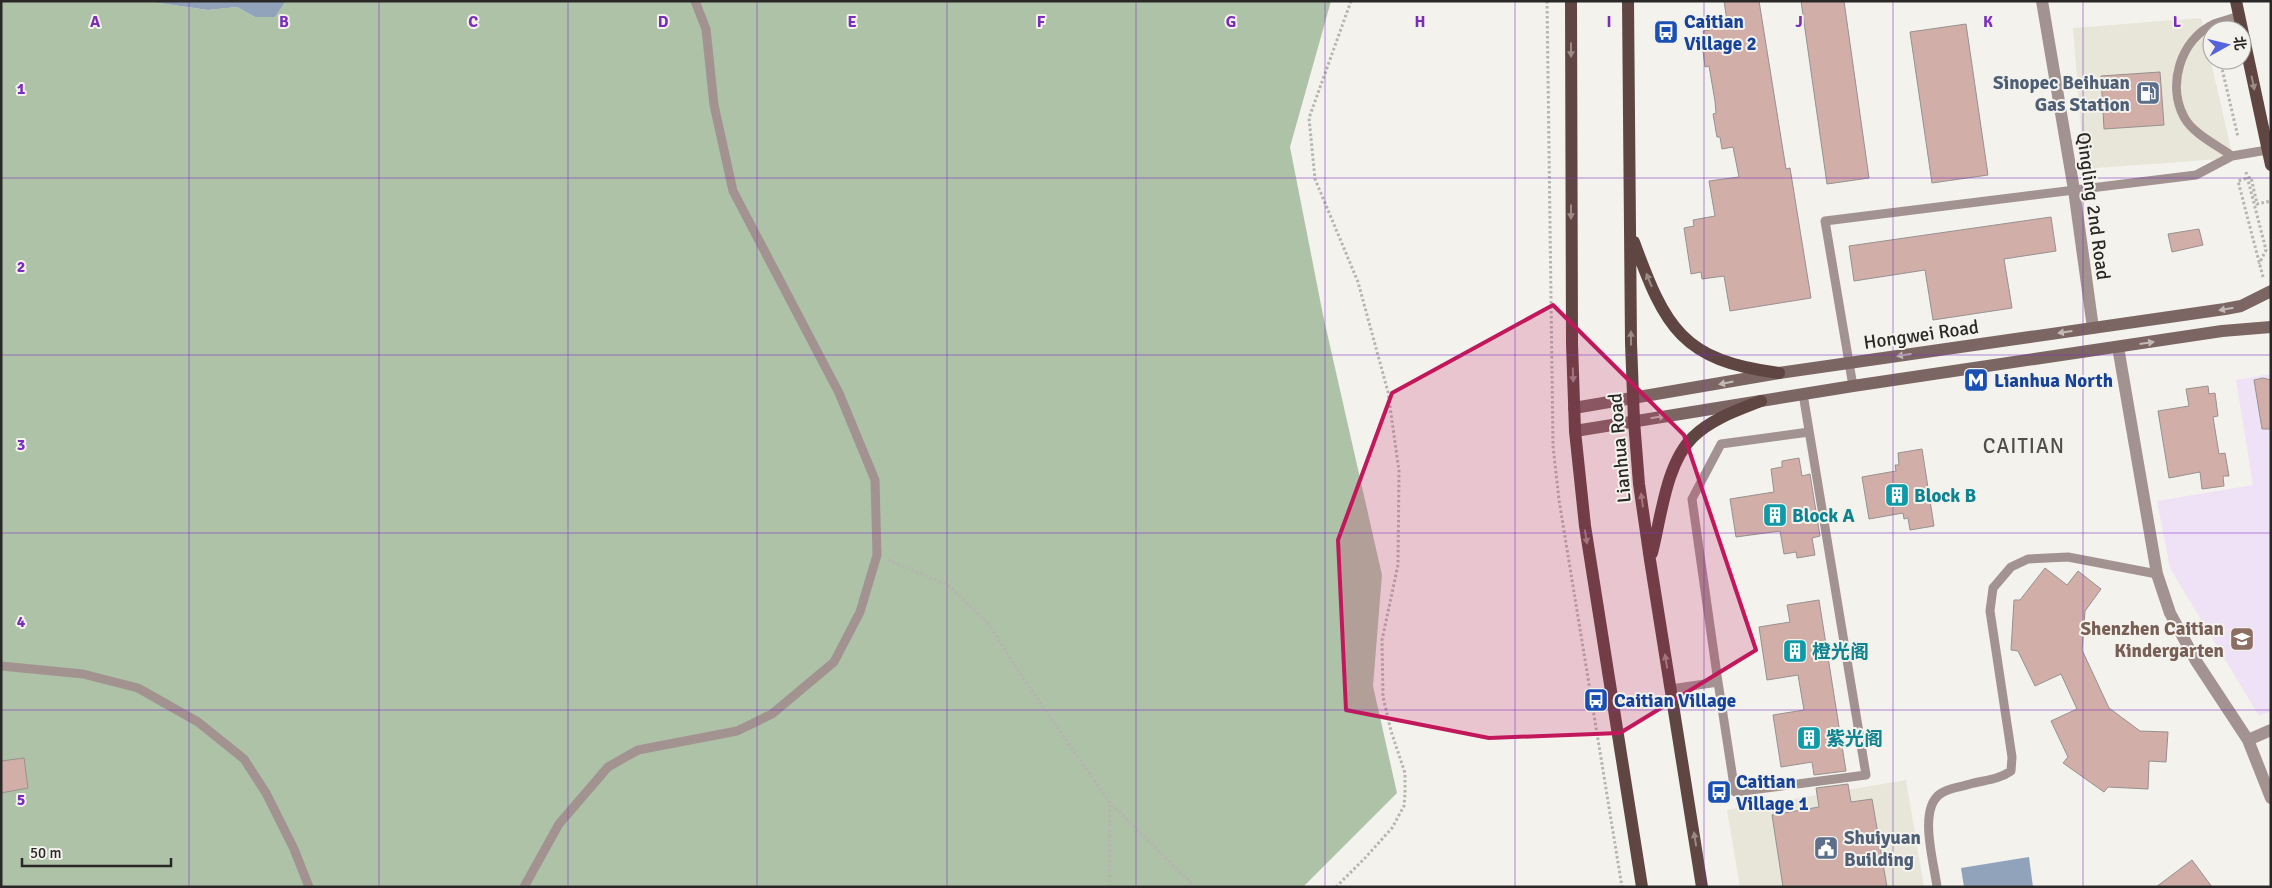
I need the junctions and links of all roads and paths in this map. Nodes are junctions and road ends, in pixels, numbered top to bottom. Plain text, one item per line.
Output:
1 (694, 1) edge
2 (1351, 1) edge
3 (1571, 1) edge
4 (1628, 1) edge
5 (2042, 1) edge
6 (2236, 1) edge
7 (2239, 16) junction
8 (2222, 70) edge
9 (2238, 138) dead end
10 (2267, 150) junction
11 (2232, 156) junction
12 (2271, 165) edge
13 (2246, 172) dead end
14 (2074, 190) junction
15 (2271, 201) edge
16 (1631, 232) junction
17 (2259, 264) junction
18 (2263, 278) dead end
19 (2271, 291) edge
20 (2093, 328) junction
21 (2271, 328) edge
22 (2118, 347) junction
23 (1850, 363) junction
24 (1779, 373) junction
25 (1853, 386) junction
26 (1803, 394) junction
27 (1633, 399) junction
28 (1761, 401) junction
29 (1574, 408) junction
30 (1634, 421) junction
31 (1575, 431) junction
32 (1809, 432) junction
33 (877, 555) junction
34 (1650, 560) junction
35 (2157, 574) junction
36 (1, 666) edge
37 (1718, 682) junction
38 (1671, 689) junction
39 (2271, 730) edge
40 (2248, 740) junction
41 (2271, 798) edge
42 (1110, 802) junction
43 (309, 887) edge
44 (524, 887) edge
45 (1109, 887) edge
46 (1195, 887) edge
47 (1336, 887) edge
48 (1642, 887) edge
49 (1702, 887) edge
50 (1937, 887) edge

1 - 33 lane
2 - 47 path
3 -> 29 main road
4 - 16 main road, Lianhua Road
5 - 14 street, Qingling 2nd Road
6 - 7 main road
7 -> 10 main road
7 - 11 lane
8 - 9 path
10 - 11 lane
10 - 12 main road
11 - 14 lane
13 - 17 path
14 - 20 street, Qingling 2nd Road
14 - 23 lane
15 - 17 path
24 -> 16 main road
27 -> 16 main road, Lianhua Road
17 - 18 path
19 -> 20 street, Hongwei Road
20 -> 23 street, Hongwei Road
22 -> 21 street
22 - 25 street
22 - 35 street
23 - 24 street, Hongwei Road
23 - 25 lane
24 -> 27 street, Hongwei Road
25 - 26 street
26 - 28 street
26 - 32 lane
27 - 29 street, Hongwei Road
27 - 30 main road, Lianhua Road
30 -> 28 street
28 - 34 main road
29 - 31 main road
30 - 31 street
34 -> 30 main road, Lianhua Road
31 -> 48 main road
32 - 37 lane
32 - 37 lane
33 - 42 path
33 - 44 lane
38 -> 34 main road, Lianhua Road
35 - 40 street
35 - 50 lane
36 - 43 lane
37 - 38 lane
49 -> 38 main road, Lianhua Road
39 - 40 street
40 - 41 street
42 - 45 path
42 - 46 path

